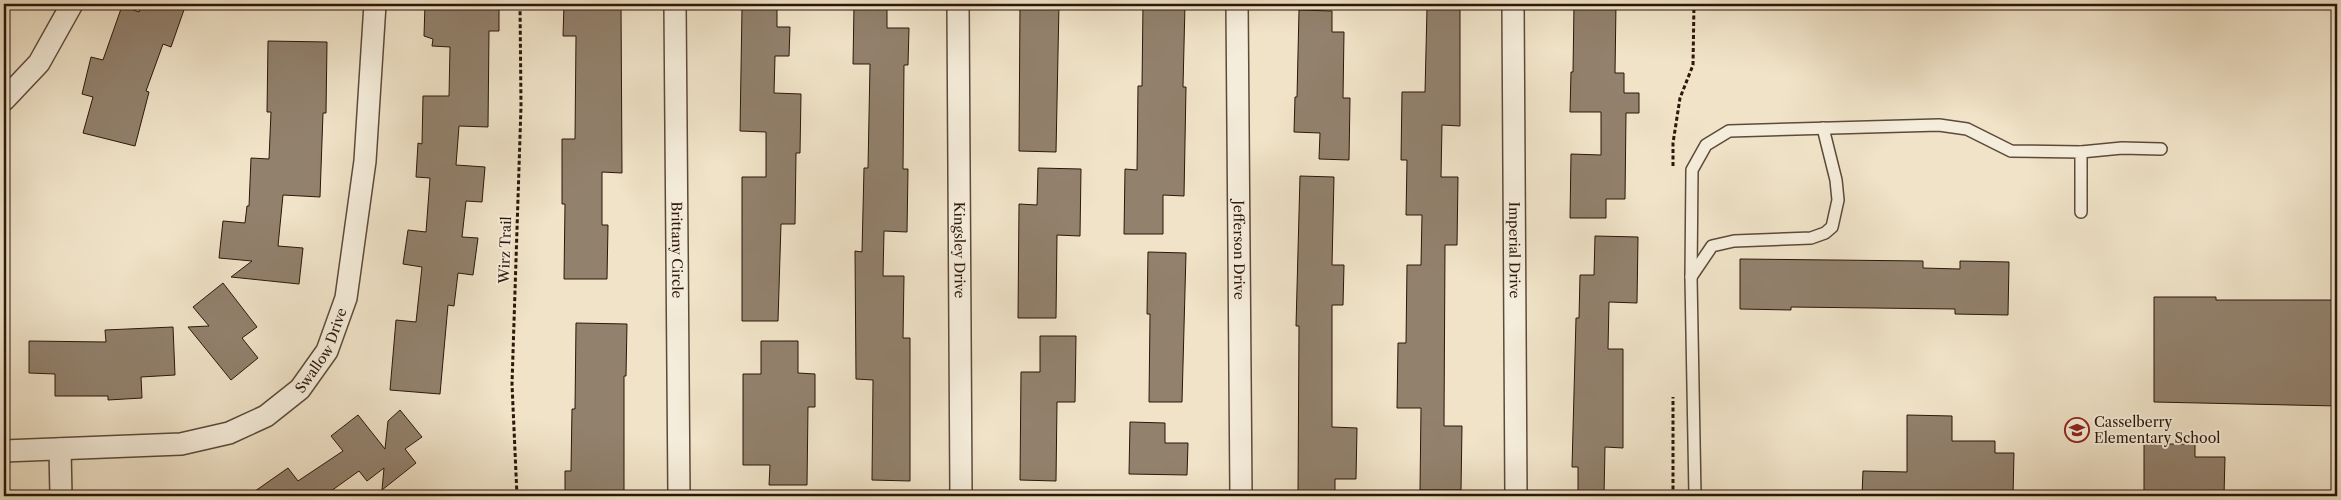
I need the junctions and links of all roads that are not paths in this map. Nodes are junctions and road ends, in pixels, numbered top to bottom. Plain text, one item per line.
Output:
1 (72, 4) edge
2 (375, 4) edge
3 (675, 4) edge
4 (958, 4) edge
5 (1237, 4) edge
6 (1513, 4) edge
7 (4, 100) edge
8 (1823, 128) junction
9 (2162, 149) dead end
10 (2081, 152) junction
11 (2081, 212) dead end
12 (1691, 277) junction
13 (60, 450) junction
14 (4, 451) edge
15 (61, 496) edge
16 (679, 496) edge
17 (961, 496) edge
18 (1241, 496) edge
19 (1516, 496) edge
20 (1695, 496) edge

1 - 7 street
2 - 13 street, Swallow Drive
3 - 16 street, Brittany Circle
4 - 17 street, Kingsley Drive
5 - 18 street, Jefferson Drive
6 - 19 street, Imperial Drive
8 - 10 lane
8 - 12 lane
8 - 12 lane
9 - 10 lane
10 - 11 lane
12 - 20 lane
13 - 14 street, Swallow Drive
13 - 15 street

